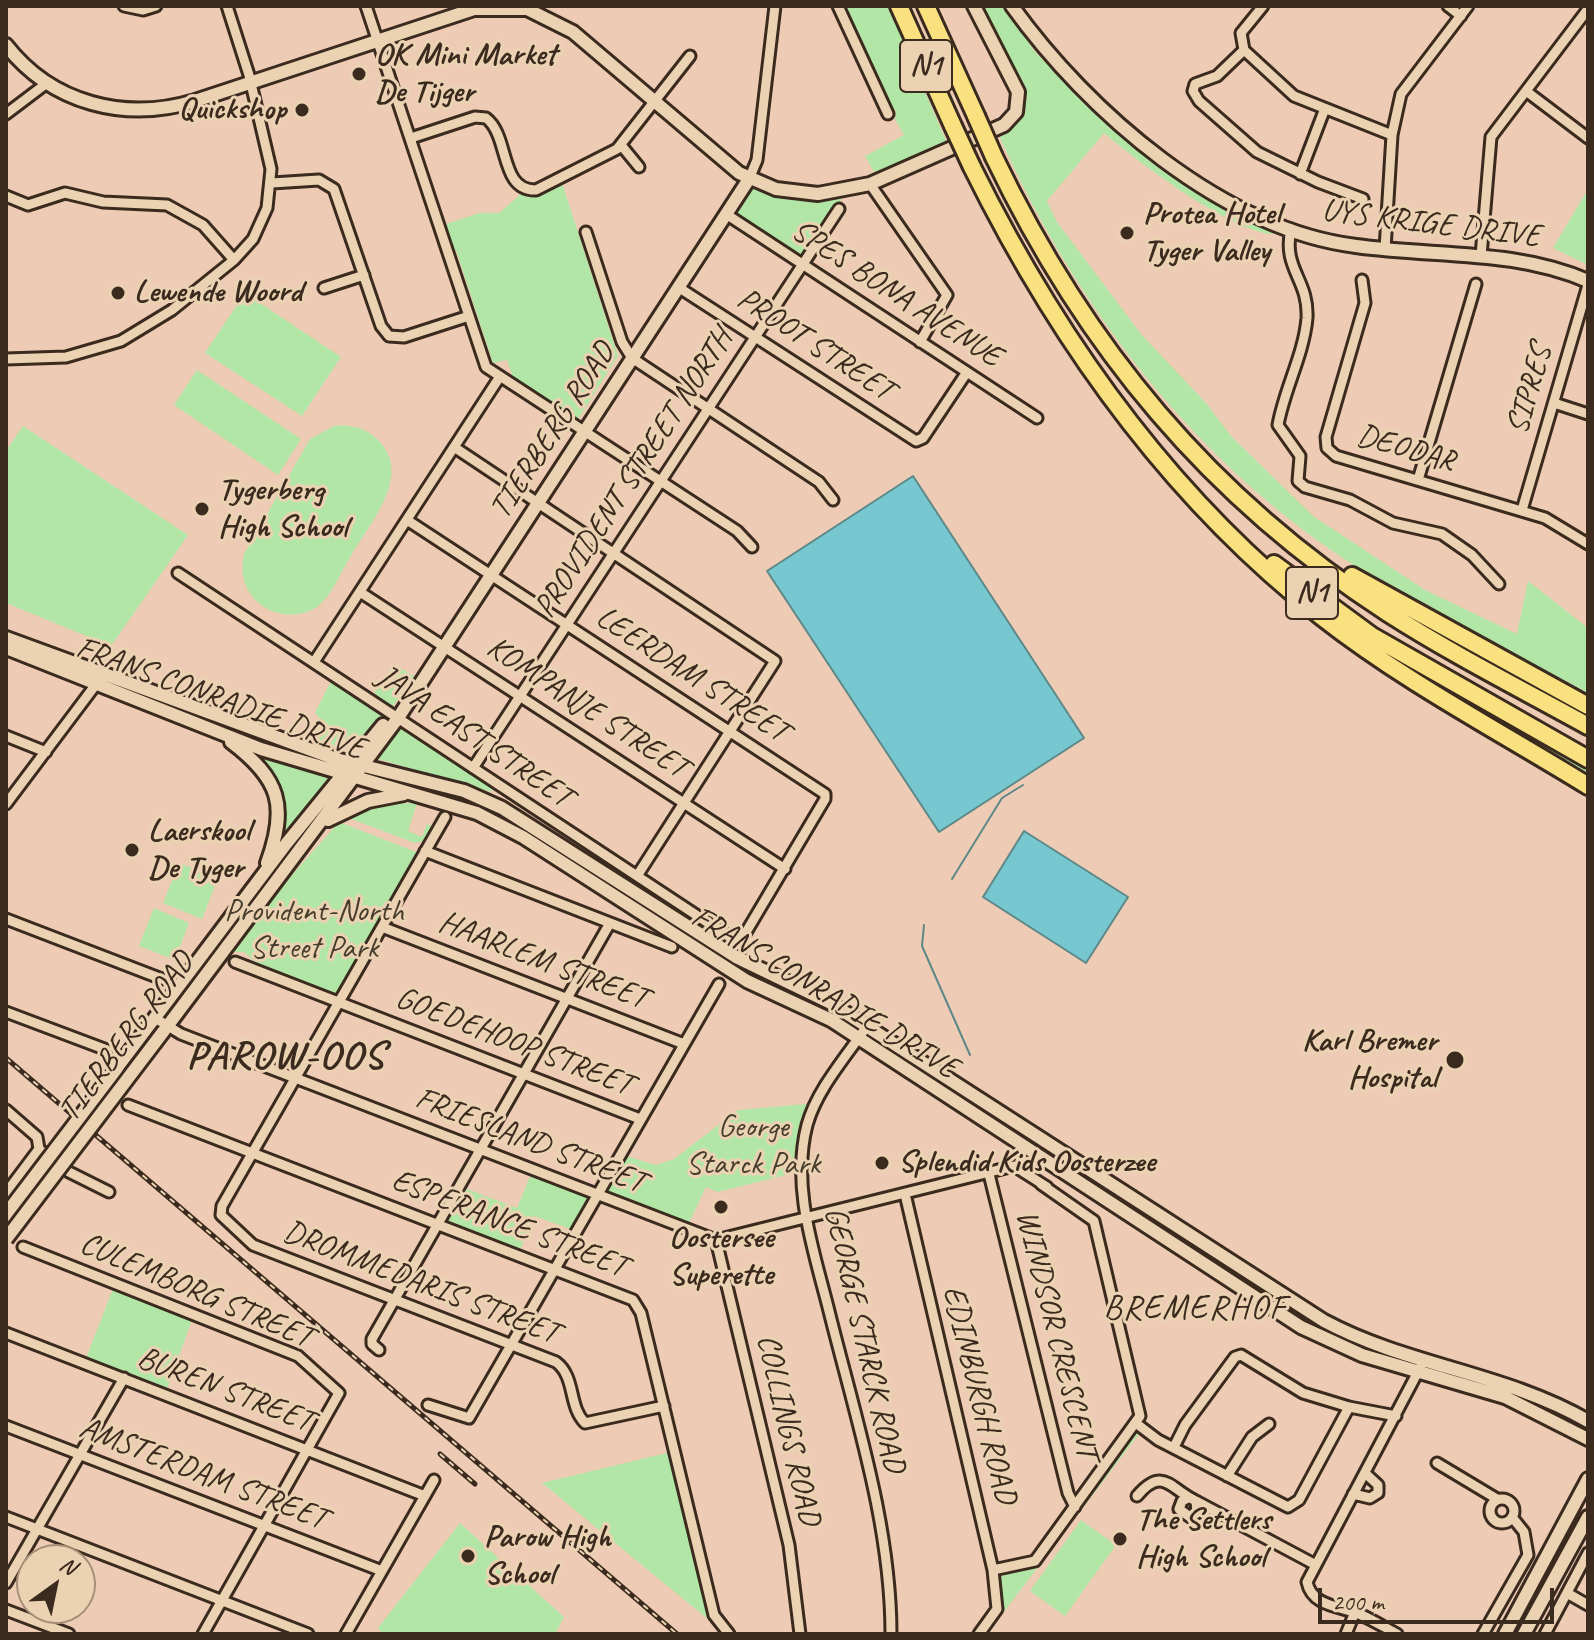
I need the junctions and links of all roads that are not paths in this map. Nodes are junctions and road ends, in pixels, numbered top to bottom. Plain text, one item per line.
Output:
1 (124, 6) edge
2 (156, 6) edge
3 (227, 6) edge
4 (366, 6) edge
5 (761, 6) edge
6 (838, 6) edge
7 (899, 6) edge
8 (926, 6) edge
9 (974, 6) edge
10 (1012, 6) edge
11 (1263, 6) edge
12 (1448, 6) edge
13 (1468, 6) edge
14 (528, 8) edge
15 (1588, 9) edge
16 (773, 10) edge
17 (1461, 16) junction
18 (378, 41) junction
19 (6, 45) edge
20 (1241, 53) junction
21 (690, 56) dead end
22 (47, 83) junction
23 (249, 83) junction
24 (1526, 91) junction
25 (653, 99) junction
26 (1324, 111) junction
27 (6, 114) edge
28 (888, 114) dead end
29 (1392, 135) junction
30 (411, 138) junction
31 (1588, 138) edge
32 (621, 145) junction
33 (639, 167) dead end
34 (1300, 174) junction
35 (749, 179) junction
36 (272, 183) junction
37 (870, 184) junction
38 (6, 196) edge
39 (1363, 199) dead end
40 (839, 209) dead end
41 (726, 214) junction
42 (1291, 229) junction
43 (586, 232) dead end
44 (1385, 249) junction
45 (1481, 256) junction
46 (234, 260) junction
47 (803, 264) junction
48 (364, 275) junction
49 (1362, 280) dead end
50 (1588, 283) edge
51 (1476, 284) dead end
52 (678, 287) junction
53 (324, 288) dead end
54 (469, 316) junction
55 (756, 337) junction
56 (920, 342) junction
57 (632, 358) junction
58 (6, 359) edge
59 (967, 372) junction
60 (499, 378) junction
61 (1554, 403) junction
62 (709, 409) junction
63 (1588, 414) edge
64 (1037, 418) dead end
65 (585, 430) junction
66 (1150, 445) junction
67 (454, 447) junction
68 (1418, 480) junction
69 (661, 481) junction
70 (1238, 498) junction
71 (833, 500) dead end
72 (538, 502) junction
73 (1522, 510) junction
74 (407, 520) junction
75 (1588, 544) edge
76 (752, 547) dead end
77 (614, 552) junction
78 (178, 573) dead end
79 (491, 573) junction
80 (1499, 584) dead end
81 (360, 592) junction
82 (568, 624) junction
83 (6, 638) edge
84 (444, 645) junction
85 (6, 648) edge
86 (314, 662) junction
87 (100, 678) junction
88 (521, 696) junction
89 (1588, 706) edge
90 (397, 714) junction
91 (1588, 726) edge
92 (218, 732) junction
93 (731, 732) junction
94 (6, 736) edge
95 (46, 752) junction
96 (1588, 759) edge
97 (350, 763) junction
98 (363, 767) junction
99 (473, 768) junction
100 (341, 775) junction
101 (354, 779) junction
102 (1588, 786) edge
103 (412, 793) junction
104 (685, 803) junction
105 (6, 804) edge
106 (445, 817) dead end
107 (323, 822) junction
108 (425, 851) junction
109 (785, 869) junction
110 (637, 876) junction
111 (262, 878) junction
112 (6, 919) edge
113 (610, 923) junction
114 (382, 927) junction
115 (672, 947) dead end
116 (235, 962) dead end
117 (162, 979) dead end
118 (719, 984) dead end
119 (567, 998) junction
120 (338, 1002) junction
121 (6, 1012) edge
122 (153, 1020) junction
123 (867, 1026) junction
124 (166, 1029) junction
125 (859, 1038) junction
126 (684, 1044) junction
127 (107, 1050) dead end
128 (523, 1074) junction
129 (296, 1078) junction
130 (128, 1105) dead end
131 (6, 1110) edge
132 (640, 1119) junction
133 (39, 1149) junction
134 (480, 1149) junction
135 (253, 1153) junction
136 (992, 1173) junction
137 (109, 1192) dead end
138 (6, 1193) edge
139 (905, 1194) junction
140 (597, 1195) junction
141 (6, 1214) edge
142 (806, 1217) junction
143 (437, 1224) junction
144 (6, 1239) edge
145 (716, 1240) junction
146 (23, 1247) dead end
147 (554, 1270) junction
148 (394, 1299) junction
149 (6, 1333) edge
150 (511, 1345) junction
151 (379, 1350) dead end
152 (1425, 1360) junction
153 (1418, 1372) junction
154 (124, 1378) junction
155 (428, 1405) dead end
156 (664, 1406) junction
157 (1349, 1407) junction
158 (1396, 1416) junction
159 (1588, 1421) edge
160 (1137, 1424) junction
161 (1269, 1424) dead end
162 (6, 1426) edge
163 (1588, 1439) edge
164 (1174, 1447) junction
165 (308, 1450) junction
166 (80, 1454) junction
167 (1437, 1463) dead end
168 (1365, 1473) junction
169 (1227, 1476) junction
170 (1588, 1479) edge
171 (434, 1480) dead end
172 (1353, 1494) junction
173 (425, 1496) junction
174 (1137, 1496) dead end
175 (1497, 1499) junction
176 (1075, 1507) junction
177 (6, 1517) edge
178 (1512, 1517) junction
179 (1588, 1517) edge
180 (265, 1525) junction
181 (36, 1529) junction
182 (1588, 1553) edge
183 (1314, 1564) junction
184 (993, 1570) junction
185 (382, 1571) junction
186 (6, 1583) edge
187 (1567, 1593) junction
188 (222, 1601) junction
189 (1588, 1605) edge
190 (6, 1610) edge
191 (1355, 1612) junction
192 (69, 1634) edge
193 (203, 1634) edge
194 (308, 1634) edge
195 (346, 1634) edge
196 (729, 1634) edge
197 (800, 1634) edge
198 (891, 1634) edge
199 (979, 1634) edge
200 (1346, 1634) edge
201 (1397, 1634) edge
202 (1483, 1634) edge
203 (1505, 1634) edge
204 (1524, 1634) edge
205 (1545, 1634) edge

1 - 2 street
3 - 23 street
4 - 18 street
5 - 16 street
6 - 28 street
7 - 66 highway, N1, bridge
8 - 70 highway, N1, bridge
9 - 37 main road
10 - 42 main road, UYS KRIGE DRIVE
11 - 20 street
12 - 17 street
13 - 17 street
14 - 18 main road
14 - 25 main road
15 - 24 street
16 - 35 street
17 - 29 street
18 - 23 main road
18 - 30 street
19 - 22 main road
20 - 26 street
20 - 34 street
21 - 25 street
22 - 23 main road
22 - 27 street
23 - 36 street
24 - 31 street
24 - 45 street
25 - 32 street
25 - 35 main road
26 - 29 street
26 - 34 street
29 - 44 street
30 - 32 street
30 - 54 street
32 - 33 street
34 - 39 street
35 - 37 main road
35 - 41 main road, TIERBERG ROAD
36 - 46 street
36 - 48 street
37 - 56 street
38 - 46 street
40 - 47 street, PROVIDENT STREET NORTH
41 - 47 street, SPES BONA AVENUE
41 - 52 main road, TIERBERG ROAD
42 - 44 main road, UYS KRIGE DRIVE
42 - 80 street
43 - 57 street
44 - 45 main road, UYS KRIGE DRIVE
45 - 50 main road, UYS KRIGE DRIVE
46 - 58 street
47 - 55 street, PROVIDENT STREET NORTH
47 - 56 street, SPES BONA AVENUE
48 - 53 street
48 - 54 street
49 - 68 street, DEODAR
50 - 61 street, SIPRES
51 - 68 street
52 - 55 street, PROOT STREET
52 - 57 main road, TIERBERG ROAD
54 - 60 street
55 - 59 street, PROOT STREET
55 - 62 street, PROVIDENT STREET NORTH
56 - 59 street, SPES BONA AVENUE
57 - 62 street
57 - 65 main road, TIERBERG ROAD
59 - 64 street, SPES BONA AVENUE
60 - 65 street
60 - 67 street
61 - 63 street
61 - 73 street, SIPRES
62 - 69 street, PROVIDENT STREET NORTH
62 - 71 street
65 - 69 street
65 - 72 main road, TIERBERG ROAD
66 - 96 highway, N1
66 - 102 highway
67 - 72 street
67 - 74 street
68 - 73 street, DEODAR
69 - 76 street
69 - 77 street, PROVIDENT STREET NORTH
70 - 89 highway
70 - 91 highway, N1
72 - 77 street
72 - 79 main road, TIERBERG ROAD
73 - 75 street, DEODAR
74 - 79 street, LEERDAM STREET
74 - 81 street
77 - 82 street, PROVIDENT STREET NORTH
77 - 93 street
78 - 86 street, JAVA EAST STREET
79 - 82 street, LEERDAM STREET
79 - 84 main road, TIERBERG ROAD
81 - 84 street, KOMPANJE STREET
81 - 86 street
82 - 88 street, PROVIDENT STREET NORTH
82 - 93 street, LEERDAM STREET
83 - 87 main road, FRANS CONRADIE DRIVE
84 - 88 street, KOMPANJE STREET
84 - 90 main road, TIERBERG ROAD
85 - 87 main road, FRANS CONRADIE DRIVE
86 - 90 street, JAVA EAST STREET
87 - 92 main road, FRANS CONRADIE DRIVE
87 - 95 street
87 - 97 main road, FRANS CONRADIE DRIVE
88 - 99 street, PROVIDENT STREET NORTH
88 - 104 street, KOMPANJE STREET
90 - 97 main road, TIERBERG ROAD
90 - 98 main road, TIERBERG ROAD
90 - 99 street, JAVA EAST STREET
92 - 100 main road, FRANS CONRADIE DRIVE
92 - 111 main road
93 - 104 street
93 - 109 street, LEERDAM STREET
94 - 95 street
95 - 105 street
97 - 98 main road, FRANS CONRADIE DRIVE
97 - 100 main road, TIERBERG ROAD
98 - 101 main road, TIERBERG ROAD
98 - 123 main road, FRANS CONRADIE DRIVE
99 - 110 street, JAVA EAST STREET
100 - 101 main road, FRANS CONRADIE DRIVE
100 - 111 main road, TIERBERG ROAD
101 - 103 main road, FRANS CONRADIE DRIVE
101 - 107 main road, TIERBERG ROAD
103 - 107 main road
103 - 125 main road, FRANS CONRADIE DRIVE
104 - 109 street, KOMPANJE STREET
104 - 110 street
106 - 108 street
107 - 124 main road, TIERBERG ROAD
108 - 113 street
108 - 114 street
109 - 110 street, JAVA EAST STREET
111 - 122 main road, TIERBERG ROAD
112 - 117 street
113 - 115 street
113 - 119 street
114 - 119 street, HAARLEM STREET
114 - 120 street
116 - 120 street, GOEDEHOOP STREET
118 - 126 street
119 - 126 street, HAARLEM STREET
119 - 128 street
120 - 128 street, GOEDEHOOP STREET
120 - 129 street
121 - 127 street
122 - 124 street, FRIESLAND STREET
122 - 141 main road, TIERBERG ROAD, bridge
123 - 125 street, GEORGE STARCK ROAD
123 - 152 main road, FRANS CONRADIE DRIVE
124 - 129 street, FRIESLAND STREET
124 - 144 main road, TIERBERG ROAD, bridge
125 - 142 street, GEORGE STARCK ROAD
125 - 153 main road, FRANS CONRADIE DRIVE
126 - 132 street
128 - 132 street, GOEDEHOOP STREET
128 - 134 street
129 - 134 street, FRIESLAND STREET
129 - 135 street
130 - 135 street, ESPERANCE STREET
131 - 133 street
132 - 140 street
133 - 137 street
133 - 138 street
134 - 140 street, FRIESLAND STREET
134 - 143 street
135 - 143 street, ESPERANCE STREET
135 - 148 street, DROMMEDARIS STREET
136 - 139 street
136 - 160 street
136 - 176 street, WINDSOR CRESCENT
139 - 142 street
139 - 184 street, EDINBURGH ROAD
140 - 145 street, FRIESLAND STREET
140 - 147 street
142 - 145 street
142 - 198 street, GEORGE STARCK ROAD
143 - 147 street, ESPERANCE STREET
143 - 148 street
145 - 197 street, COLLINGS ROAD
146 - 165 street, CULEMBORG STREET
147 - 150 street
147 - 156 street, ESPERANCE STREET
148 - 150 street, DROMMEDARIS STREET
148 - 151 street
149 - 154 street, BUREN STREET
150 - 155 street
150 - 156 street, DROMMEDARIS STREET
152 - 153 street
152 - 159 main road, FRANS CONRADIE DRIVE
153 - 158 street
153 - 163 main road, FRANS CONRADIE DRIVE
154 - 165 street, BUREN STREET
154 - 166 street
156 - 196 street, ESPERANCE STREET
157 - 158 street
157 - 164 street
157 - 169 street
158 - 168 street
160 - 164 street
160 - 176 street
161 - 169 street
162 - 166 street, AMSTERDAM STREET
164 - 169 street
165 - 173 street, BUREN STREET
165 - 180 street
166 - 180 street, AMSTERDAM STREET
166 - 181 street
167 - 175 street
168 - 172 street
168 - 172 street
170 - 203 main road
171 - 173 street
172 - 183 street
173 - 185 street
174 - 183 street
175 - 178 street
175 - 178 street
176 - 184 street
177 - 181 street
178 - 202 street
179 - 204 main road
180 - 185 street, AMSTERDAM STREET
180 - 188 street
181 - 186 street
181 - 188 street
182 - 187 street
183 - 191 street
184 - 199 street, EDINBURGH ROAD
185 - 195 street
187 - 189 street
187 - 205 street
188 - 193 street
188 - 194 street
190 - 192 street
191 - 200 street
191 - 201 street

